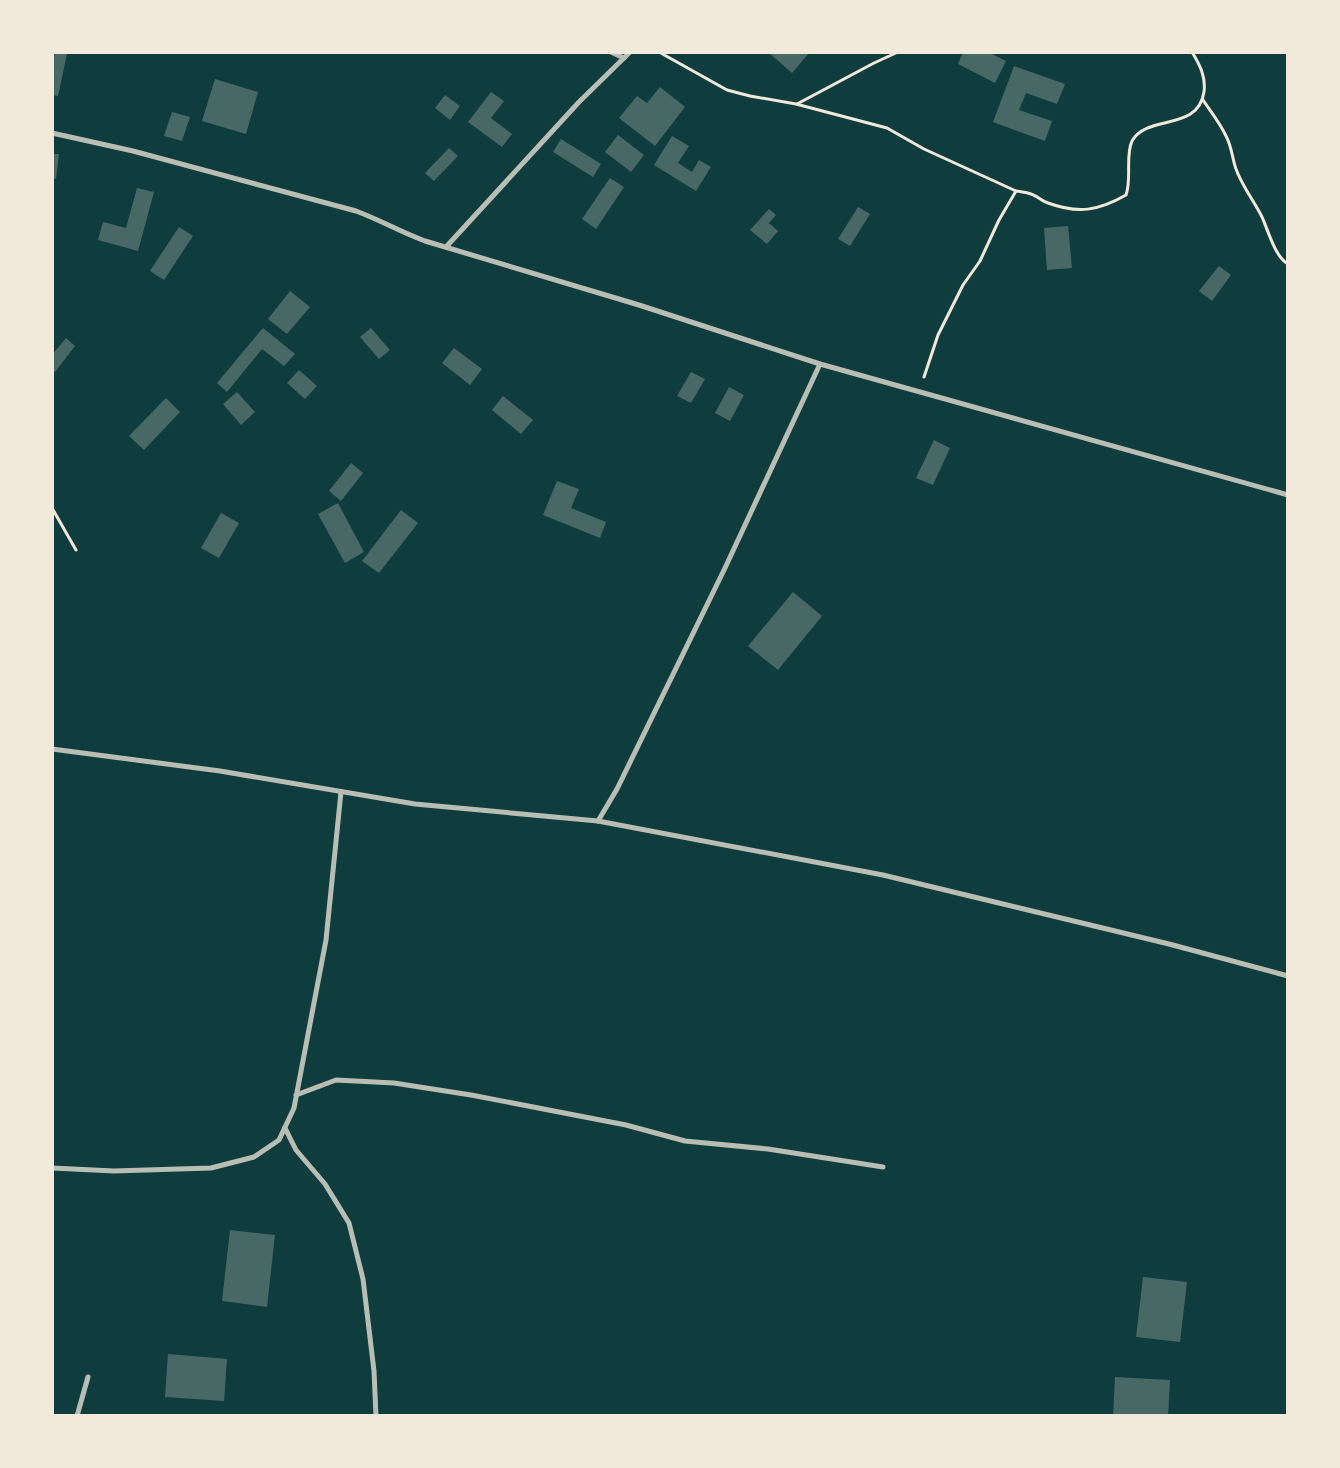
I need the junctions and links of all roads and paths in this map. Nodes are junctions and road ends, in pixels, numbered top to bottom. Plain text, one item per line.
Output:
1 (611, 52) edge
2 (630, 52) edge
3 (659, 52) edge
4 (898, 52) edge
5 (1192, 52) edge
6 (624, 58) junction
7 (1203, 99) junction
8 (796, 104) junction
9 (52, 133) edge
10 (1016, 190) junction
11 (446, 246) junction
12 (1288, 264) edge
13 (820, 364) junction
14 (919, 391) junction
15 (1288, 495) edge
16 (52, 508) edge
17 (76, 550) dead end
18 (52, 749) edge
19 (341, 792) junction
20 (598, 820) junction
21 (1288, 976) edge
22 (296, 1095) junction
23 (285, 1128) junction
24 (52, 1168) edge
25 (883, 1168) dead end
26 (88, 1377) dead end
27 (77, 1416) edge
28 (376, 1416) edge

1 - 6 street
2 - 6 street
3 - 8 path
4 - 8 path
5 - 7 path
6 - 11 street
7 - 10 path
7 - 12 path
8 - 10 path
9 - 11 street
10 - 14 path
11 - 13 street
13 - 14 street
13 - 20 street
14 - 15 street
16 - 17 path
18 - 19 street
19 - 20 street
19 - 22 street
20 - 21 street
22 - 23 street
22 - 25 street
23 - 24 street
23 - 28 street
26 - 27 street

